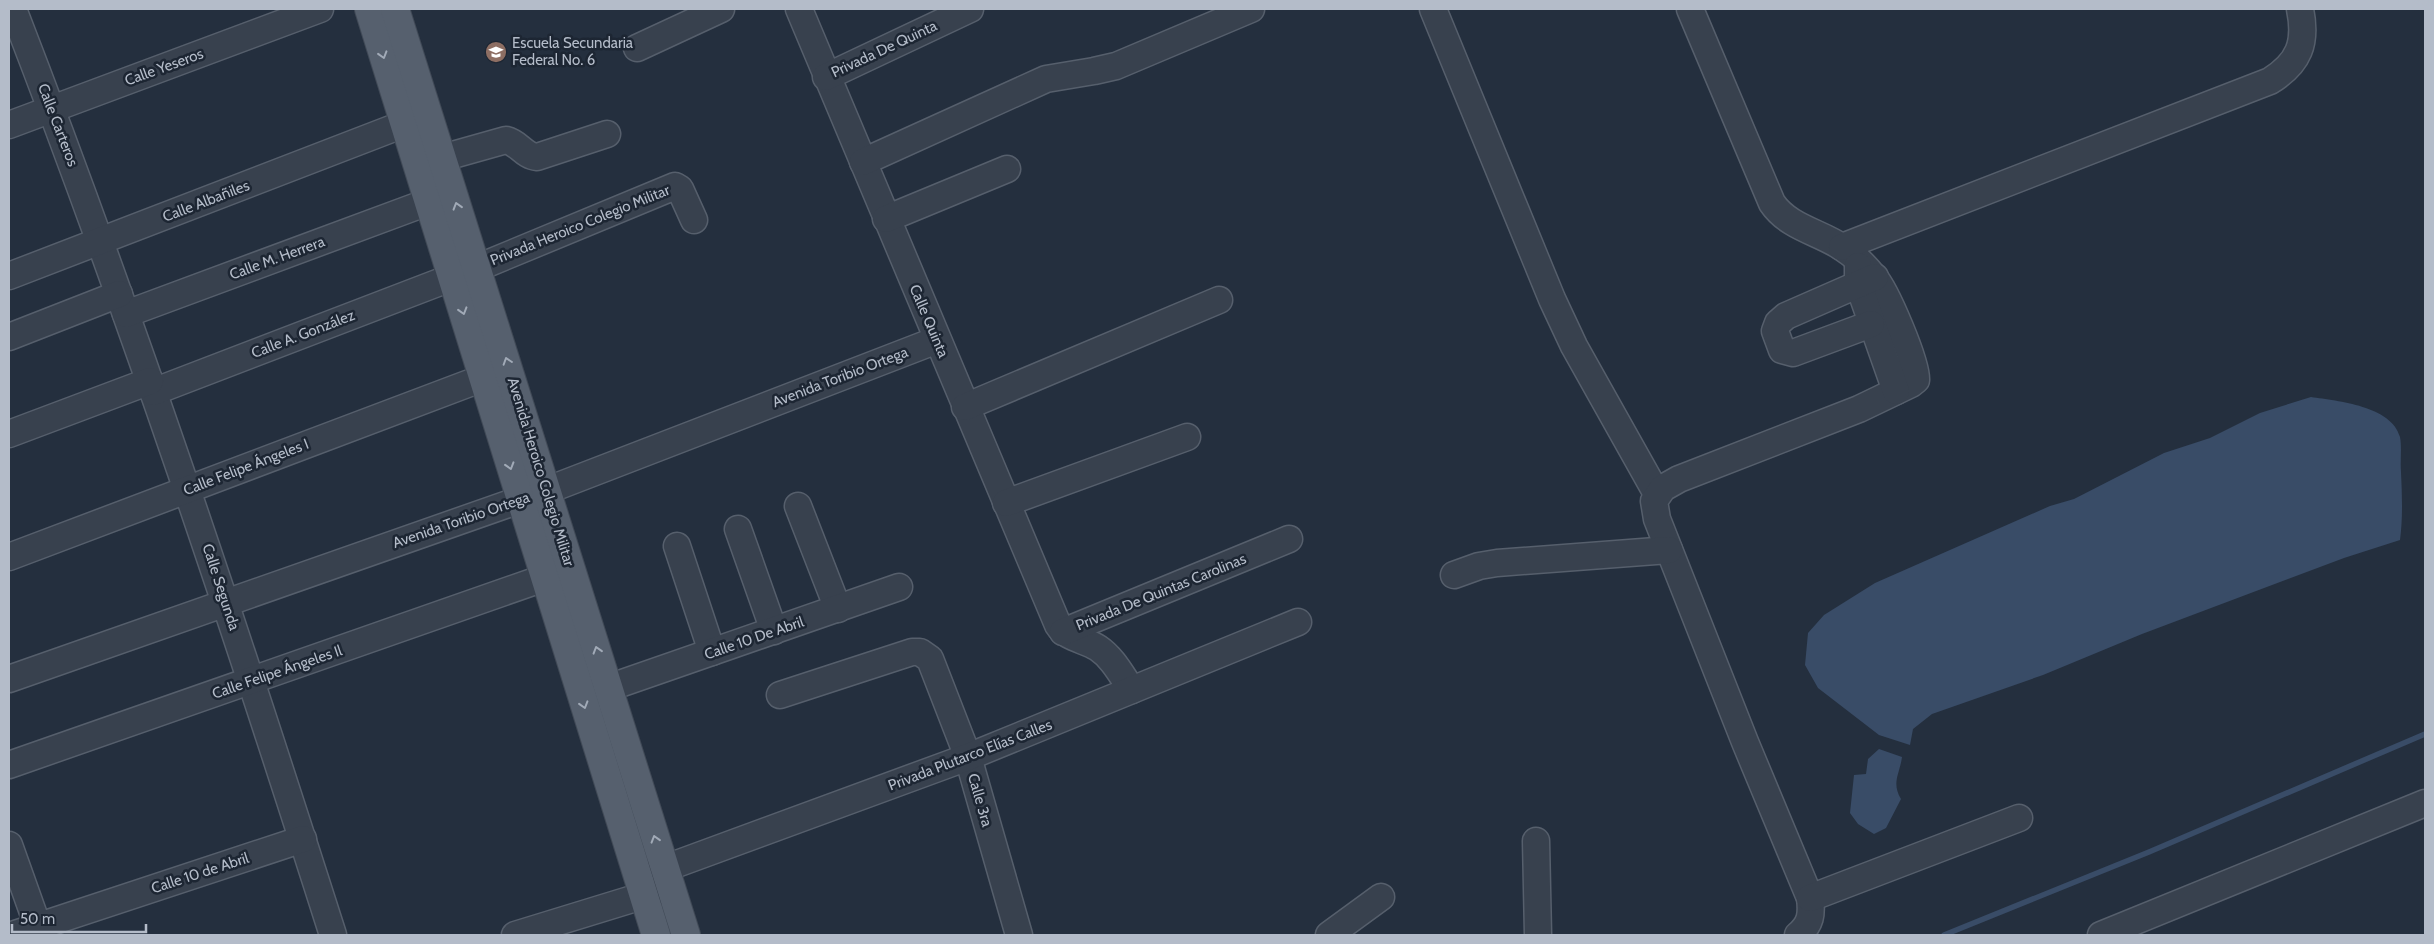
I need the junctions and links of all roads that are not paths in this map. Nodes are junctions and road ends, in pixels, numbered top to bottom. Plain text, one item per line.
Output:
1 (13, 9) edge
2 (320, 9) edge
3 (369, 9) edge
4 (395, 9) edge
5 (721, 9) edge
6 (799, 9) edge
7 (970, 9) edge
8 (1251, 9) edge
9 (1433, 9) edge
10 (1690, 9) edge
11 (2300, 9) edge
12 (637, 48) dead end
13 (826, 76) junction
14 (52, 109) junction
15 (404, 124) junction
16 (9, 125) edge
17 (607, 134) dead end
18 (442, 158) junction
19 (863, 162) junction
20 (1007, 169) dead end
21 (428, 202) junction
22 (886, 219) junction
23 (694, 220) dead end
24 (101, 242) junction
25 (1858, 267) junction
26 (465, 272) junction
27 (9, 276) edge
28 (1220, 300) dead end
29 (123, 304) junction
30 (1875, 312) junction
31 (9, 337) edge
32 (937, 340) junction
33 (483, 378) junction
34 (152, 386) junction
35 (965, 407) junction
36 (9, 434) edge
37 (1187, 437) dead end
38 (188, 489) junction
39 (548, 490) junction
40 (1657, 494) junction
41 (520, 499) junction
42 (1006, 504) junction
43 (798, 506) dead end
44 (738, 528) dead end
45 (1289, 539) dead end
46 (678, 546) dead end
47 (1669, 550) junction
48 (9, 557) edge
49 (1454, 575) dead end
50 (544, 578) junction
51 (898, 587) dead end
52 (227, 604) junction
53 (838, 609) junction
54 (1298, 622) dead end
55 (774, 631) junction
56 (1063, 632) junction
57 (712, 652) junction
58 (9, 679) edge
59 (252, 681) junction
60 (608, 688) junction
61 (1132, 690) junction
62 (780, 695) dead end
63 (968, 757) junction
64 (9, 765) edge
65 (2425, 803) edge
66 (2019, 818) dead end
67 (303, 839) junction
68 (1536, 841) dead end
69 (9, 845) edge
70 (668, 878) junction
71 (641, 887) junction
72 (1381, 897) dead end
73 (1815, 915) edge
74 (39, 931) edge
75 (12, 935) edge
76 (333, 935) edge
77 (515, 935) edge
78 (656, 935) edge
79 (686, 935) edge
80 (1019, 935) edge
81 (1329, 935) edge
82 (1538, 935) edge
83 (1798, 935) edge
84 (2102, 935) edge

1 - 14 street, Calle Carteros
2 - 14 street, Calle Yeseros
3 -> 15 main road, Avenida Heroico Colegio Militar
4 - 18 main road, Avenida Heroico Colegio Militar
5 - 12 street
6 - 13 street, Calle Quinta
7 - 13 street, Privada De Quinta
8 - 19 street
9 - 40 street
10 - 25 street
11 - 25 street
13 - 19 street, Calle Quinta
14 - 16 street, Calle Yeseros
14 - 24 street, Calle Carteros
15 - 21 main road, Avenida Heroico Colegio Militar
15 - 24 street, Calle Albañiles
17 - 18 street
26 -> 18 main road, Avenida Heroico Colegio Militar
19 - 22 street, Calle Quinta
20 - 22 street
21 - 26 main road, Avenida Heroico Colegio Militar
21 - 29 street, Calle M. Herrera
22 - 32 street, Calle Quinta
23 - 26 street, Privada Heroico Colegio Militar
24 - 27 street, Calle Albañiles
24 - 29 street, Calle Segunda
25 - 30 street
25 - 30 street
26 -> 33 main road, Avenida Heroico Colegio Militar
26 - 34 street, Calle A. González
39 -> 26 main road, Avenida Heroico Colegio Militar
28 - 35 street
29 - 31 street, Calle M. Herrera
29 - 34 street, Calle Segunda
30 - 40 street
32 - 35 street, Calle Quinta
32 - 39 street, Avenida Toribio Ortega
33 - 38 street, Calle Felipe Ángeles I
33 -> 41 main road, Avenida Heroico Colegio Militar
34 - 36 street, Calle A. González
34 - 38 street, Calle Segunda
35 - 42 street, Calle Quinta
37 - 42 street
38 - 48 street, Calle Felipe Ángeles I
38 - 52 street, Calle Segunda
39 - 41 street, Avenida Toribio Ortega
60 -> 39 main road, Avenida Heroico Colegio Militar
40 - 47 street
41 - 50 main road, Avenida Heroico Colegio Militar
41 - 52 street, Avenida Toribio Ortega
42 - 56 street, Calle Quinta
43 - 53 street
44 - 55 street
45 - 56 street, Privada De Quintas Carolinas
46 - 57 street
47 - 49 street
47 - 73 street
50 - 59 street, Calle Felipe Ángeles Il
50 -> 71 main road, Avenida Heroico Colegio Militar
51 - 53 street, Calle 10 De Abril
52 - 58 street, Avenida Toribio Ortega
52 - 59 street, Calle Segunda
53 - 55 street, Calle 10 De Abril
54 - 61 street, Privada Plutarco Elías Calles
55 - 57 street, Calle 10 De Abril
56 - 61 street, Privada De Quintas Carolinas
57 - 60 street, Calle 10 De Abril
59 - 64 street, Calle Felipe Ángeles Il
59 - 67 street, Calle Segunda
70 -> 60 main road, Avenida Heroico Colegio Militar
61 - 63 street, Privada Plutarco Elías Calles
62 - 63 street, Calle 3ra
63 - 70 street, Privada Plutarco Elías Calles
63 - 80 street, Calle 3ra
65 - 84 street
66 - 73 street
67 - 74 street, Calle 10 de Abril
67 - 76 street, Calle Segunda
68 - 82 street
69 - 74 street
70 - 71 street, Privada Plutarco Elías Calles
70 - 79 main road, Avenida Heroico Colegio Militar
71 - 77 street, Privada Plutarco Elías Calles
71 - 78 main road, Avenida Heroico Colegio Militar
72 - 81 street
73 - 83 street
74 - 75 street, Calle 10 de Abril

